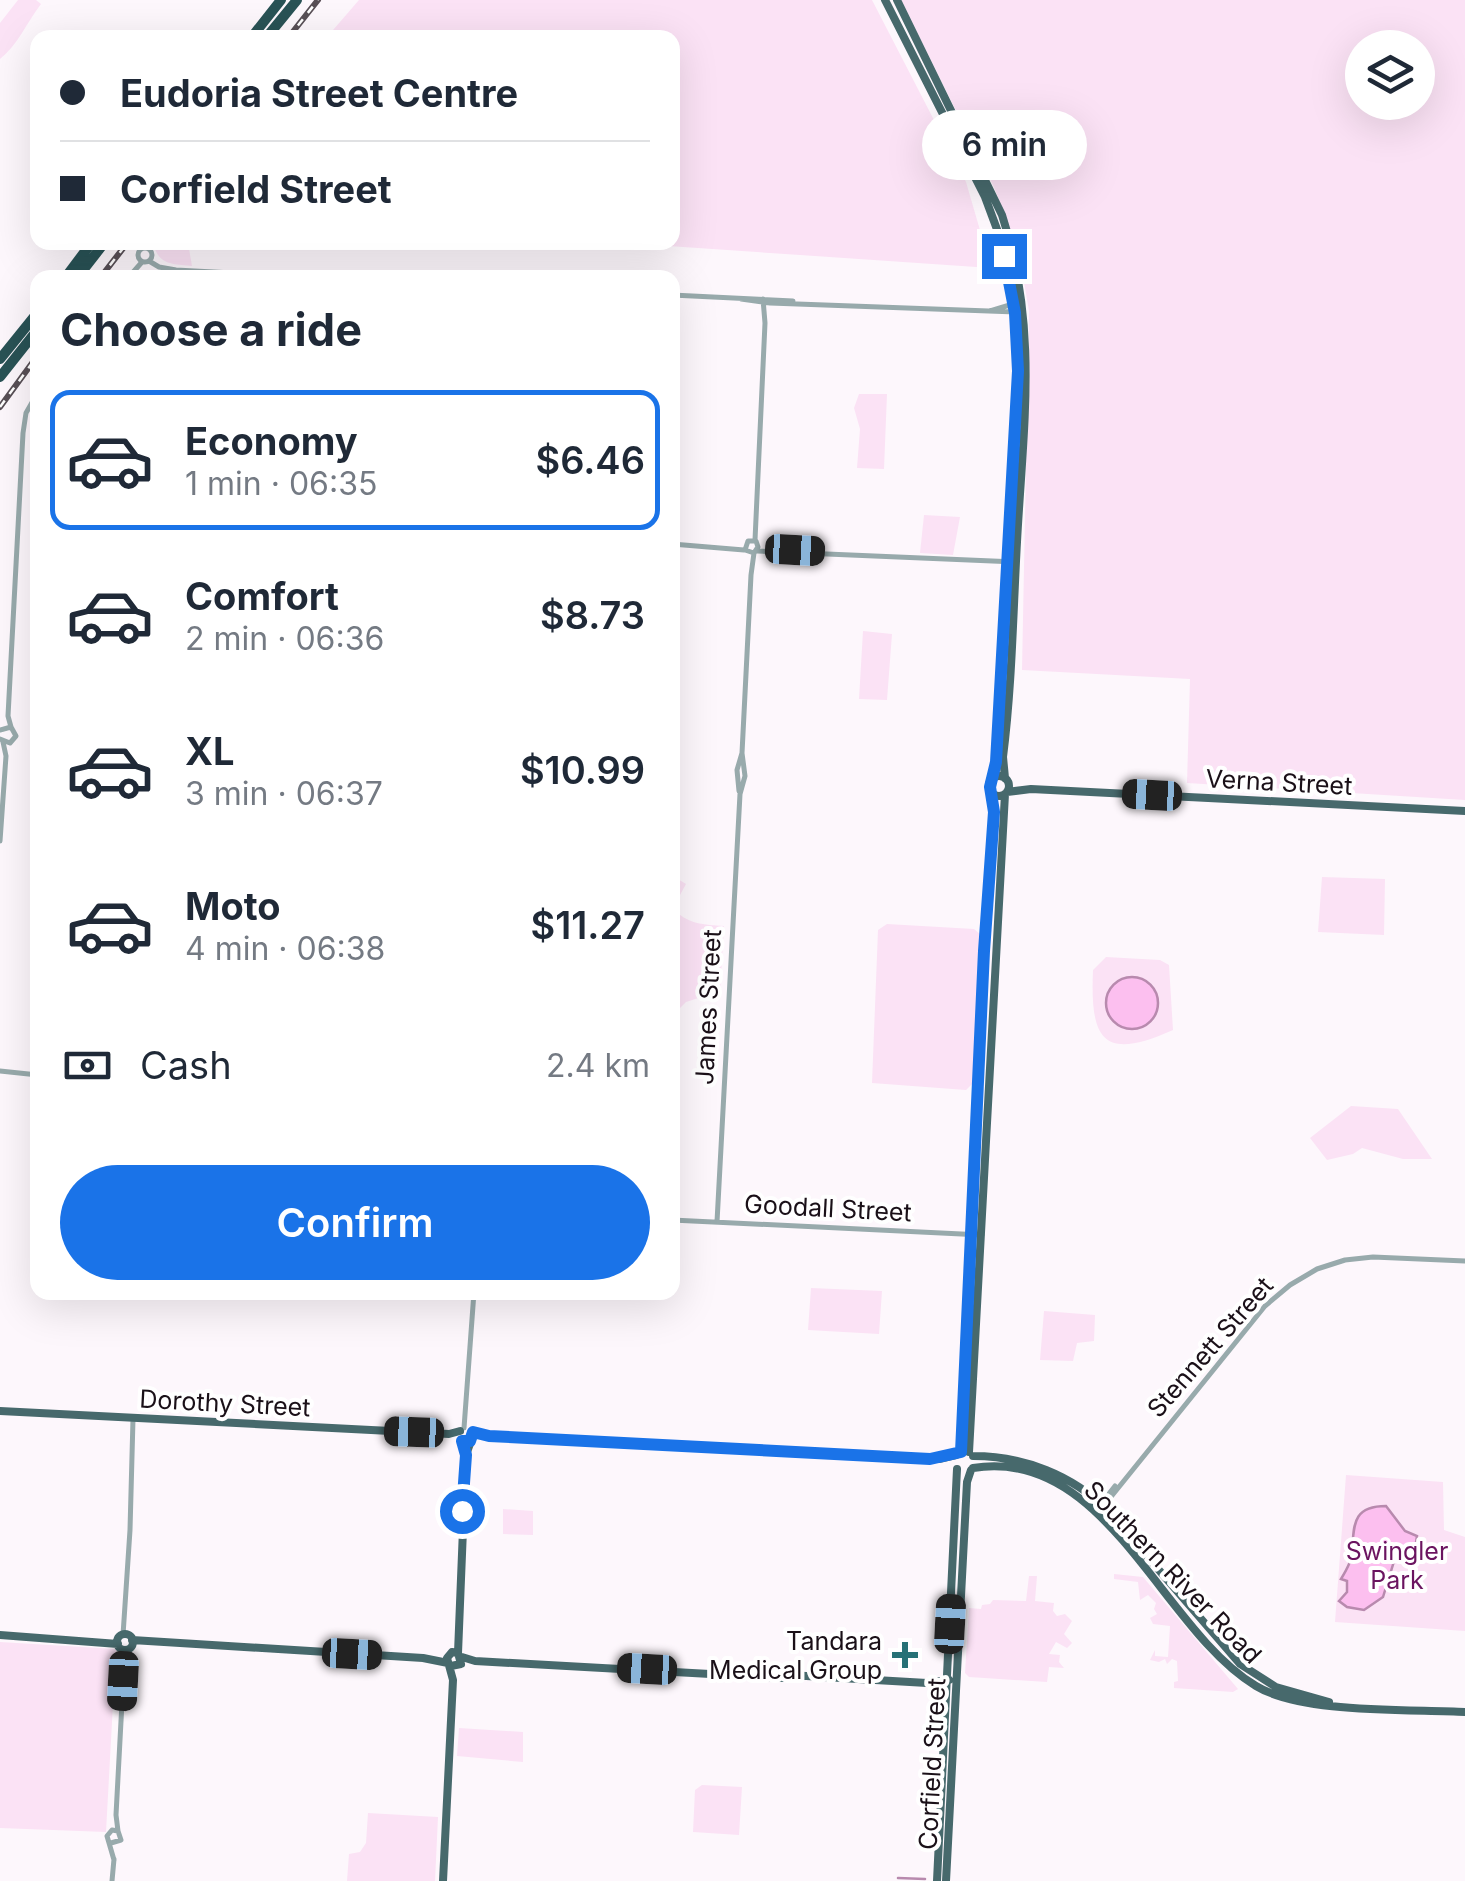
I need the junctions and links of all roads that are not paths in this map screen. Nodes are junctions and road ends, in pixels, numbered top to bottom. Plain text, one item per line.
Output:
1 (279, 0) edge
2 (297, 0) edge
3 (885, 0) edge
4 (898, 0) edge
5 (257, 30) edge
6 (273, 30) edge
7 (135, 270) edge
8 (200, 270) edge
9 (680, 295) edge
10 (766, 301) junction
11 (1019, 307) junction
12 (30, 322) edge
13 (30, 339) edge
14 (0, 359) edge
15 (0, 377) edge
16 (30, 407) edge
17 (1026, 410) junction
18 (1014, 430) junction
19 (680, 544) edge
20 (751, 547) junction
21 (1011, 562) junction
22 (1011, 663) junction
23 (999, 694) junction
24 (3, 729) edge
25 (1, 740) edge
26 (12, 742) junction
27 (6, 756) junction
28 (992, 779) junction
29 (1006, 786) junction
30 (991, 792) junction
31 (1465, 811) edge
32 (0, 841) edge
33 (2, 1073) edge
34 (30, 1075) edge
35 (680, 1220) edge
36 (717, 1222) junction
37 (971, 1235) junction
38 (982, 1235) junction
39 (1465, 1261) edge
40 (474, 1300) edge
41 (0, 1411) edge
42 (136, 1418) junction
43 (467, 1435) junction
44 (962, 1458) junction
45 (972, 1469) junction
46 (1082, 1500) junction
47 (1101, 1504) junction
48 (1116, 1535) junction
49 (0, 1635) edge
50 (125, 1643) junction
51 (455, 1660) junction
52 (946, 1685) junction
53 (957, 1686) junction
54 (1344, 1705) junction
55 (1465, 1712) edge
56 (115, 1830) junction
57 (114, 1844) junction
58 (112, 1881) edge
59 (442, 1881) edge
60 (937, 1881) edge
61 (946, 1881) edge

1 - 5 highway
2 - 6 highway
3 - 11 main road, Corfield Street
4 - 11 main road, Corfield Street
7 - 8 street
9 - 10 street
10 - 11 street
10 - 20 street, James Street
11 - 17 main road, Corfield Street
11 - 18 main road, Corfield Street
12 - 14 highway
13 - 15 highway
16 - 24 street
17 - 18 main road
17 - 21 main road, Corfield Street
18 - 21 main road, Corfield Street
19 - 20 street
20 - 21 street
20 - 36 street, James Street
21 - 22 main road, Corfield Street
21 - 23 main road, Corfield Street
22 - 23 main road
22 - 29 main road, Corfield Street
23 - 28 main road, Corfield Street
24 - 26 street
25 - 26 street
25 - 27 street
26 - 27 street
27 - 32 street
28 - 29 main road
28 - 30 main road, Corfield Street
29 - 30 main road
29 - 31 main road, Verna Street
29 - 38 main road, Corfield Street
30 - 37 main road, Corfield Street
33 - 34 street
35 - 36 street, Goodall Street
36 - 37 street, Goodall Street
37 - 38 street, Goodall Street
37 - 44 main road, Corfield Street
38 - 44 main road, Corfield Street
39 - 47 street, Stennett Street
40 - 43 street
41 - 42 main road, Dorothy Street
42 - 43 main road, Dorothy Street
42 - 50 street
43 - 44 main road, Dorothy Street
43 - 51 main road
44 - 45 main road, Corfield Street
44 - 45 main road, Southern River Road
44 - 47 main road, Southern River Road
44 - 52 main road, Corfield Street
45 - 46 main road, Southern River Road
45 - 53 main road, Corfield Street
46 - 47 street
46 - 48 main road, Southern River Road
47 - 48 street
47 - 54 main road, Southern River Road
48 - 54 main road, Southern River Road
49 - 50 main road
50 - 51 main road
50 - 56 street
51 - 52 main road
51 - 59 main road
52 - 53 main road
52 - 60 main road, Corfield Street
53 - 61 main road, Corfield Street
54 - 55 main road, Southern River Road
56 - 57 street
56 - 57 street
57 - 58 street

